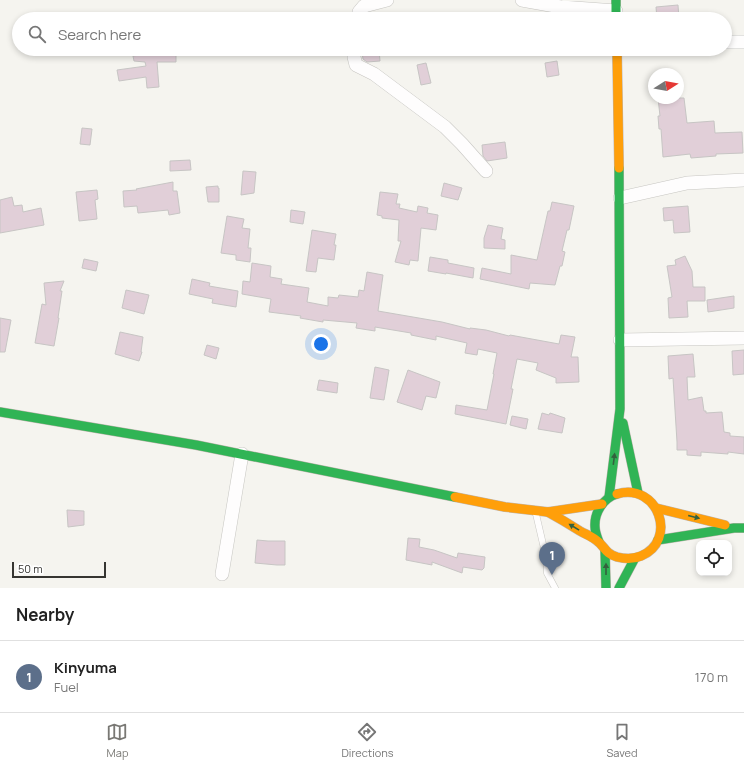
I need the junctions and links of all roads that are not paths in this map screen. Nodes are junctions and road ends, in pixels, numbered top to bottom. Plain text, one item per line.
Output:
1 (387, 0) edge
2 (522, 0) edge
3 (616, 10) edge
4 (359, 12) edge
5 (732, 42) edge
6 (744, 42) edge
7 (354, 56) edge
8 (617, 56) edge
9 (486, 171) dead end
10 (744, 180) edge
11 (620, 198) junction
12 (744, 338) edge
13 (620, 340) junction
14 (620, 409) junction
15 (0, 412) edge
16 (242, 454) junction
17 (638, 493) junction
18 (606, 501) junction
19 (656, 508) junction
20 (535, 510) junction
21 (548, 512) junction
22 (734, 528) junction
23 (744, 528) edge
24 (658, 540) junction
25 (599, 542) junction
26 (606, 550) junction
27 (635, 558) junction
28 (222, 574) dead end
29 (555, 588) edge
30 (606, 588) edge
31 (619, 588) edge

1 - 4 street
2 - 3 street
5 - 6 street
7 - 9 street
8 - 11 main road
10 - 11 street
11 - 13 main road
12 - 13 street
13 - 14 main road
14 - 17 main road
18 -> 14 main road
15 - 16 main road
16 - 20 main road
16 - 28 street
17 - 18 main road
17 - 19 main road
18 - 21 main road
18 - 25 main road
19 -> 22 main road
19 - 24 main road
20 - 21 main road
20 - 29 lane
25 -> 21 main road
22 - 23 main road
22 - 24 main road
24 - 27 main road
25 - 26 main road
26 - 27 main road
30 -> 26 main road
27 - 31 main road

